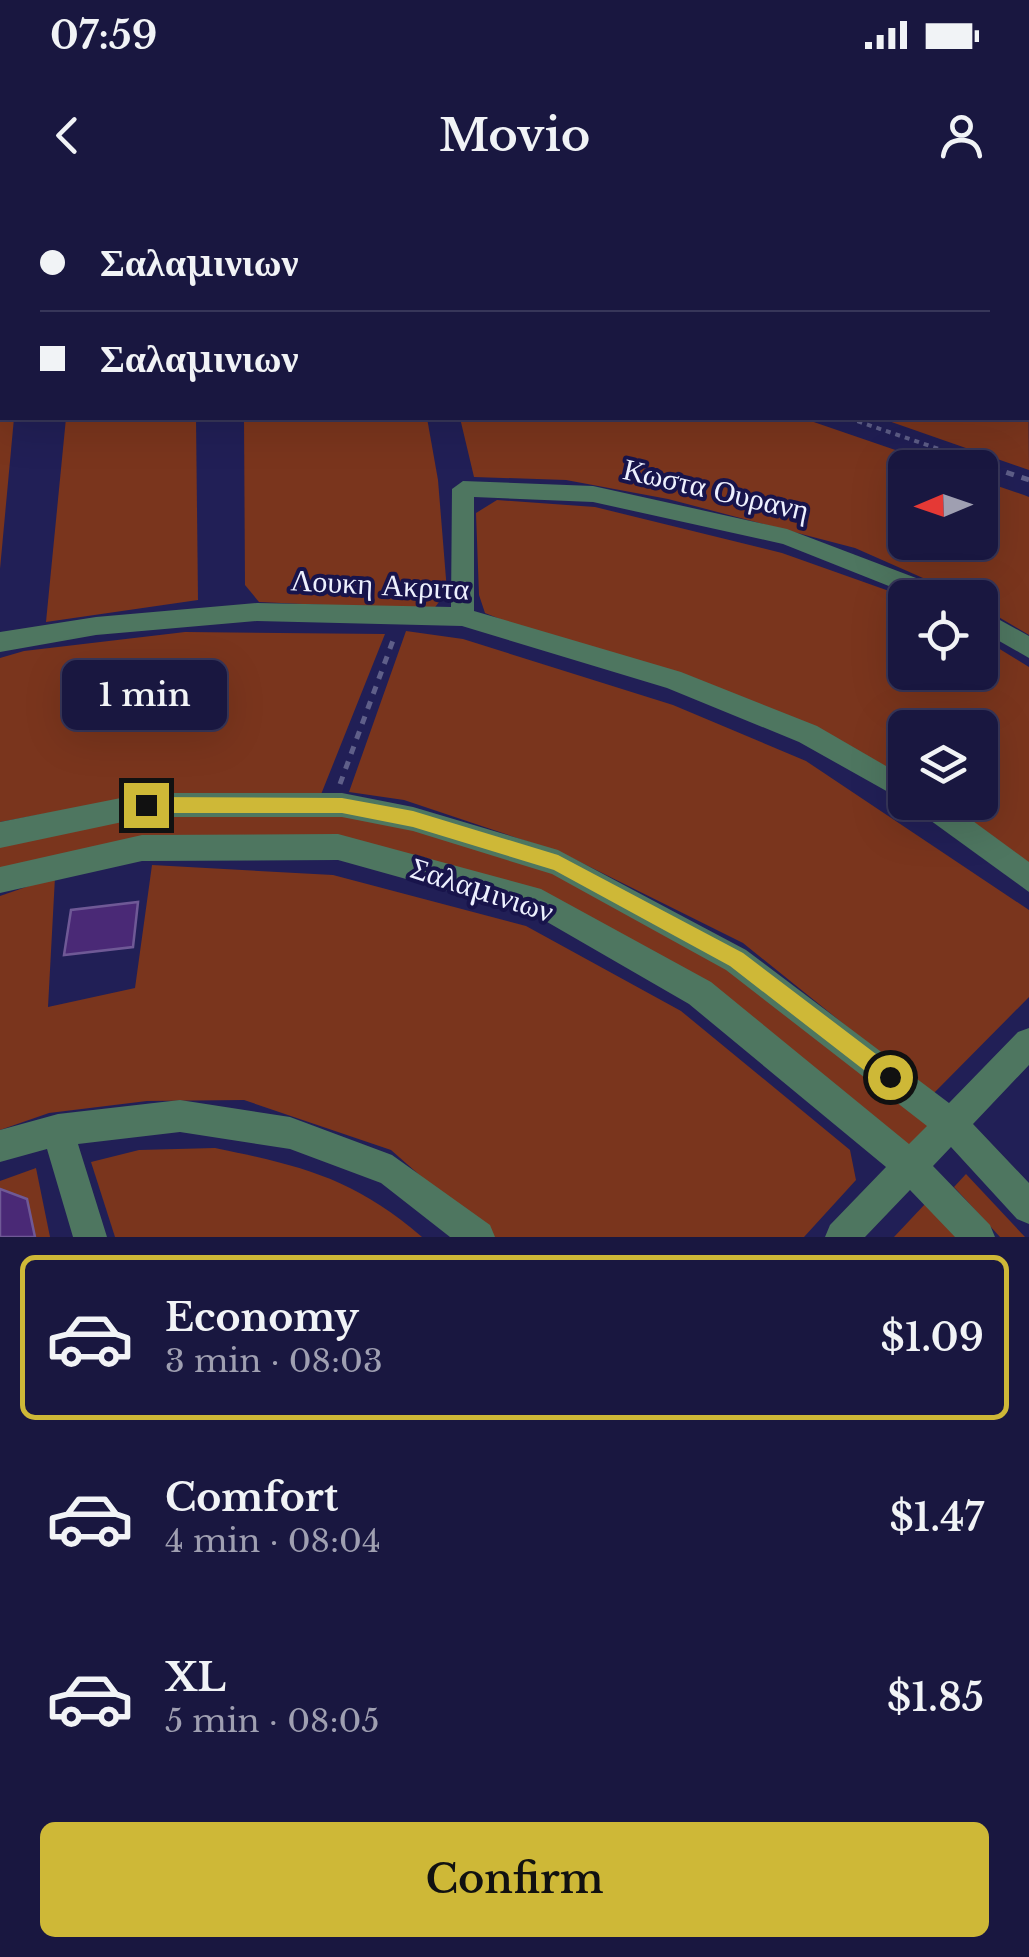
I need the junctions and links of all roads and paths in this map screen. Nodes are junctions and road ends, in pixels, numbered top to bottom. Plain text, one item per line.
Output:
1 (854, 420) edge
2 (1029, 480) edge
3 (898, 580) edge
4 (402, 616) junction
5 (462, 617) junction
6 (998, 629) edge
7 (0, 642) edge
8 (1029, 648) edge
9 (888, 781) edge
10 (332, 806) junction
11 (949, 820) edge
12 (0, 836) edge
13 (1029, 879) edge
14 (0, 880) edge
15 (1029, 1043) edge
16 (951, 1124) junction
17 (58, 1130) junction
18 (0, 1146) edge
19 (910, 1166) junction
20 (1029, 1207) edge
21 (90, 1237) edge
22 (478, 1237) edge
23 (842, 1237) edge
24 (978, 1237) edge

1 - 2 path
3 - 5 street, Κωστα Ουρανη
4 - 5 street, Λουκη Ακριτα
4 - 7 street, Λουκη Ακριτα
4 - 10 path
5 - 9 street, Λουκη Ακριτα
6 - 8 street
10 - 12 street, Σαλαμινιων
10 - 16 street, Σαλαμινιων
11 - 13 street
14 - 19 street, Σαλαμινιων
15 - 16 street
16 - 19 street
16 - 20 street, Σαλαμινιων
17 - 18 street
17 - 21 street
17 - 22 street
19 - 23 street
19 - 24 street, Σαλαμινιων

